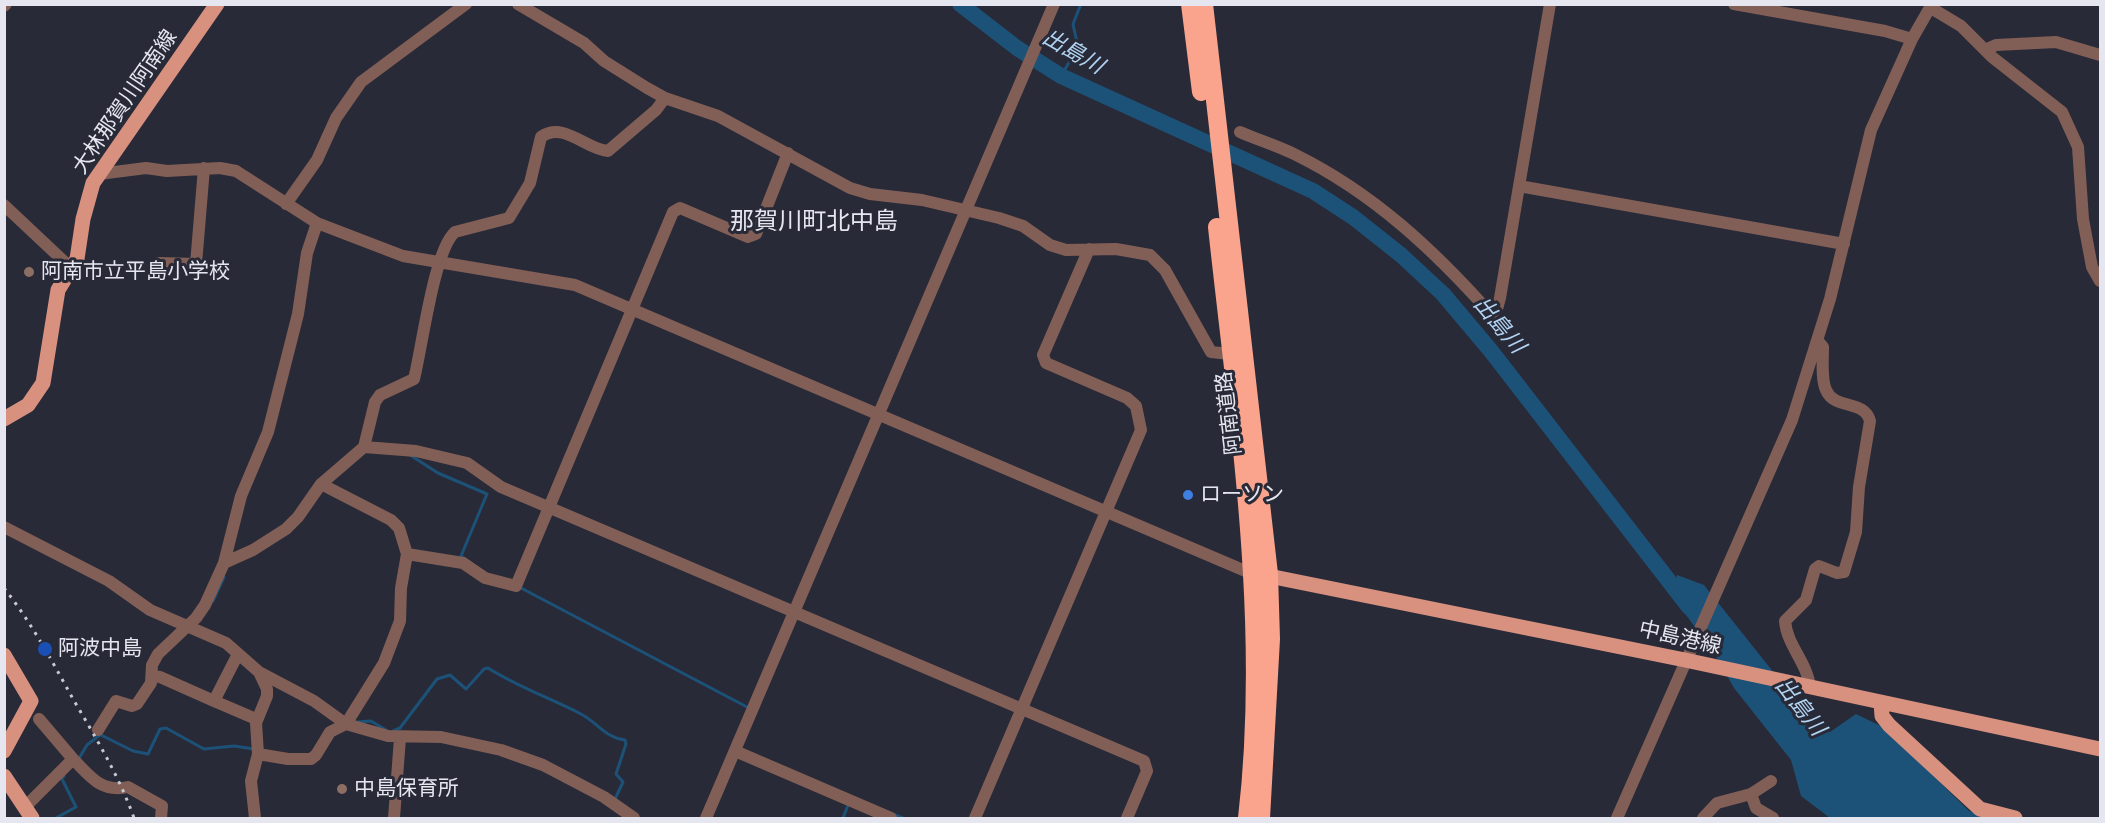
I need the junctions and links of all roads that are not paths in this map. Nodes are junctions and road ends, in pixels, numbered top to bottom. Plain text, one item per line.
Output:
1 (217, 4) edge
2 (466, 4) edge
3 (518, 4) edge
4 (1054, 4) edge
5 (1190, 4) edge
6 (1204, 4) edge
7 (1550, 4) edge
8 (1734, 4) edge
9 (1752, 6) edge
10 (1932, 6) edge
11 (1912, 39) junction
12 (1984, 50) junction
13 (2100, 54) edge
14 (665, 98) junction
15 (1209, 111) junction
16 (1240, 132) dead end
17 (788, 153) junction
18 (204, 168) junction
19 (99, 174) junction
20 (1217, 177) junction
21 (1519, 186) junction
22 (286, 204) junction
23 (4, 205) edge
24 (967, 210) junction
25 (317, 223) junction
26 (1844, 244) junction
27 (1089, 249) junction
28 (159, 263) dead end
29 (440, 263) junction
30 (71, 268) junction
31 (2100, 281) edge
32 (632, 308) junction
33 (1818, 341) junction
34 (1230, 354) junction
35 (879, 414) junction
36 (5, 418) edge
37 (364, 447) junction
38 (322, 485) junction
39 (548, 506) junction
40 (1105, 511) junction
41 (4, 527) edge
42 (407, 554) junction
43 (224, 563) junction
44 (1250, 573) junction
45 (1269, 574) junction
46 (796, 612) junction
47 (188, 626) junction
48 (238, 654) junction
49 (4, 655) edge
50 (1685, 660) junction
51 (260, 672) junction
52 (156, 677) junction
53 (1810, 688) junction
54 (214, 701) junction
55 (1881, 703) junction
56 (1020, 710) junction
57 (256, 718) junction
58 (39, 719) dead end
59 (346, 724) junction
60 (98, 730) dead end
61 (400, 738) junction
62 (2100, 749) edge
63 (4, 751) edge
64 (735, 751) junction
65 (258, 753) junction
66 (75, 761) junction
67 (4, 776) edge
68 (1772, 780) dead end
69 (1751, 794) junction
70 (28, 813) edge
71 (161, 819) edge
72 (255, 819) edge
73 (394, 819) edge
74 (634, 819) edge
75 (706, 819) edge
76 (891, 819) edge
77 (975, 819) edge
78 (1127, 819) edge
79 (1247, 819) edge
80 (1262, 819) edge
81 (1617, 819) edge
82 (1702, 819) edge
83 (1773, 819) edge
84 (2015, 819) edge

1 - 19 main road, 大林那賀川阿南線
2 - 22 street
3 - 14 street
4 - 24 street
5 - 15 highway, 阿南道路
6 - 15 highway, 阿南道路
7 - 21 street
8 - 9 street
9 - 11 street
10 - 11 street
10 - 12 street
11 - 26 street
12 - 13 street
12 - 31 street
14 - 17 street
14 - 29 street
15 - 20 highway, 阿南道路
16 - 21 street
17 - 24 street
17 - 32 street
18 - 19 street
18 - 22 street
18 - 28 street
19 - 30 main road, 大林那賀川阿南線
20 - 34 highway, 阿南道路
20 - 45 highway, 阿南道路
21 - 26 street
22 - 25 street
23 - 30 street
24 - 27 street
24 - 35 street
25 - 29 street
25 - 43 street
26 - 33 street
27 - 34 street
27 - 40 street
29 - 32 street
29 - 37 street
30 - 36 main road, 大林那賀川阿南線
32 - 35 street
32 - 39 street
33 - 50 street
33 - 53 street
34 - 44 highway, 阿南道路
35 - 40 street
35 - 46 street
37 - 38 street
37 - 39 street
38 - 42 street
38 - 43 street
39 - 42 street
39 - 46 street
40 - 44 street
40 - 56 street
41 - 47 street
42 - 59 street
43 - 47 street
44 - 45 main road, 中島港線
44 - 79 highway, 阿南道路
45 - 50 main road, 中島港線
45 - 80 highway, 阿南道路
46 - 56 street
46 - 64 street
47 - 48 street
47 - 52 street
48 - 51 street
48 - 54 street
49 - 63 main road
50 - 53 main road, 中島港線
50 - 81 street
51 - 57 street
51 - 59 street
52 - 54 street
52 - 60 street
53 - 55 main road, 中島港線
54 - 57 street
55 - 62 main road, 中島港線
55 - 84 main road
56 - 77 street
56 - 78 street
57 - 65 street
58 - 66 street
59 - 61 street
59 - 65 street
61 - 73 street
61 - 74 street
64 - 75 street
64 - 76 street
65 - 72 street
66 - 70 street
66 - 71 street
67 - 70 main road
68 - 69 street
69 - 82 street
69 - 83 street

